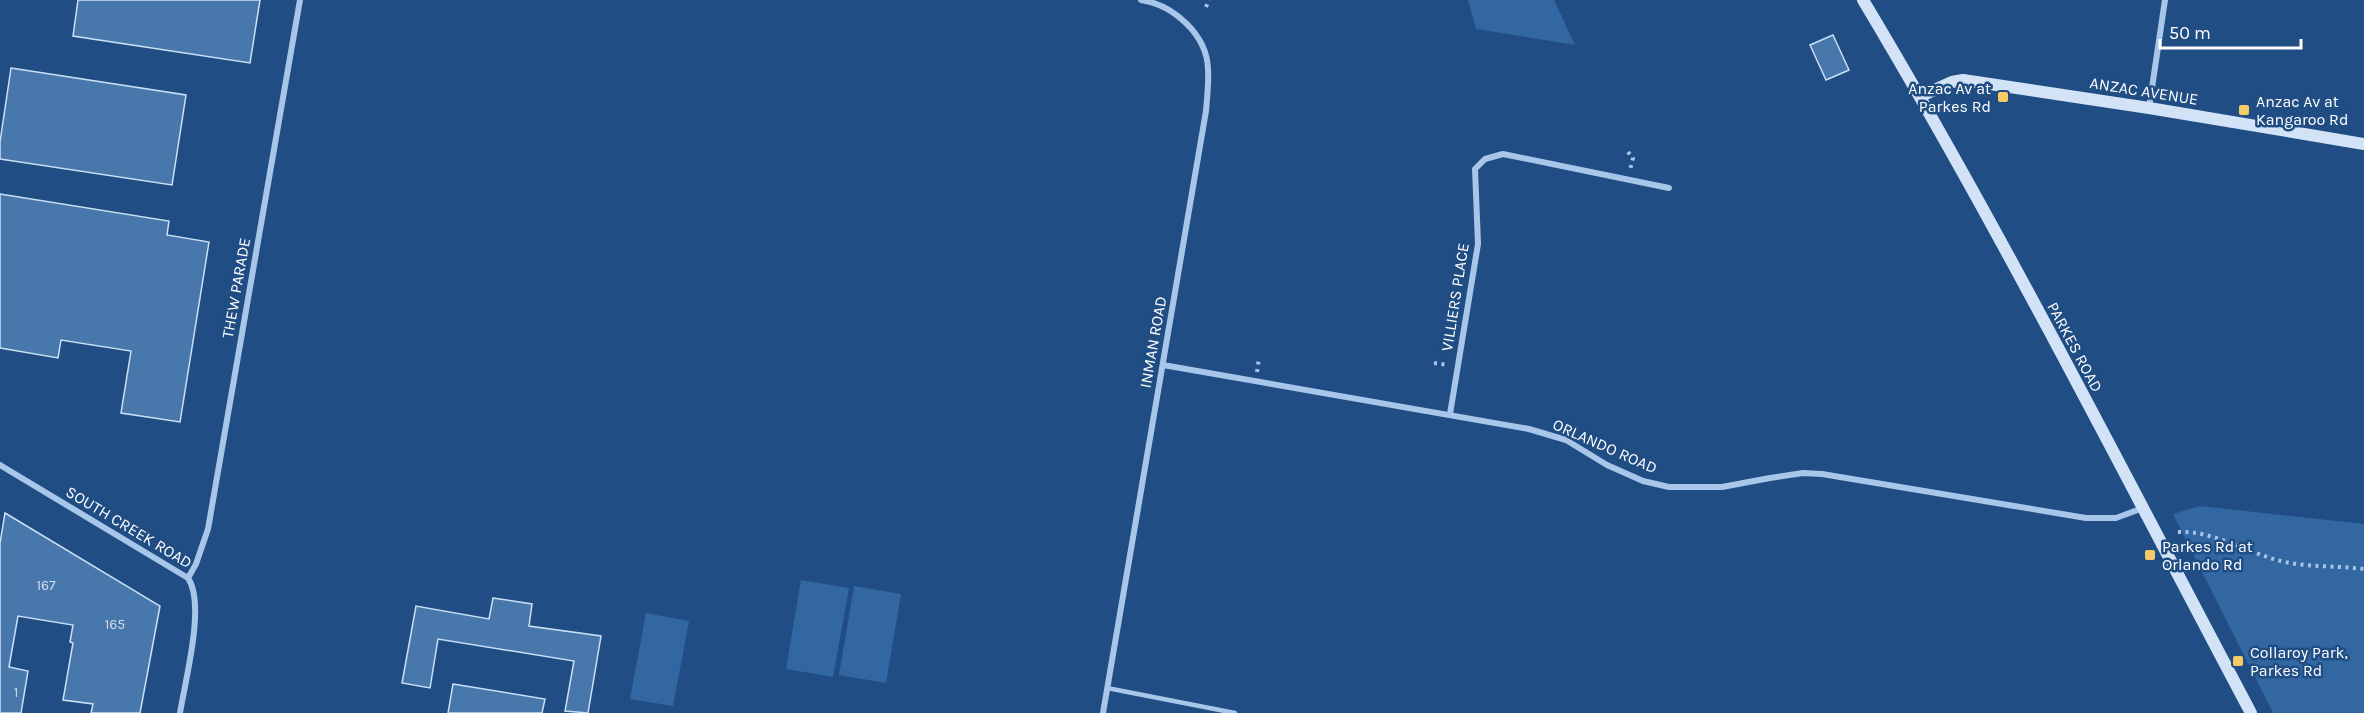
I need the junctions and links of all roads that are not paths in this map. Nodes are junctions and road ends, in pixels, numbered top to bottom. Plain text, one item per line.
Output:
1 (300, 0) edge
2 (1863, 0) edge
3 (2165, 0) edge
4 (1145, 1) edge
5 (1921, 96) junction
6 (2149, 108) junction
7 (2364, 144) edge
8 (1669, 188) dead end
9 (1163, 365) junction
10 (1450, 414) junction
11 (0, 465) edge
12 (2143, 508) junction
13 (188, 578) junction
14 (1107, 688) junction
15 (180, 713) edge
16 (1103, 713) edge
17 (1235, 713) edge
18 (2252, 713) edge

1 - 13 street, THEW PARADE
2 - 5 street, PARKES ROAD
3 - 6 street
4 - 9 street, INMAN ROAD
5 - 6 street, ANZAC AVENUE
5 - 12 street, PARKES ROAD
6 - 7 street, ANZAC AVENUE
8 - 10 street, VILLIERS PLACE
9 - 10 street, ORLANDO ROAD
9 - 14 street, INMAN ROAD
10 - 12 street, ORLANDO ROAD
11 - 13 street, SOUTH CREEK ROAD
12 - 18 street, PARKES ROAD
13 - 15 street, SOUTH CREEK ROAD
14 - 16 street, INMAN ROAD
14 - 17 lane

